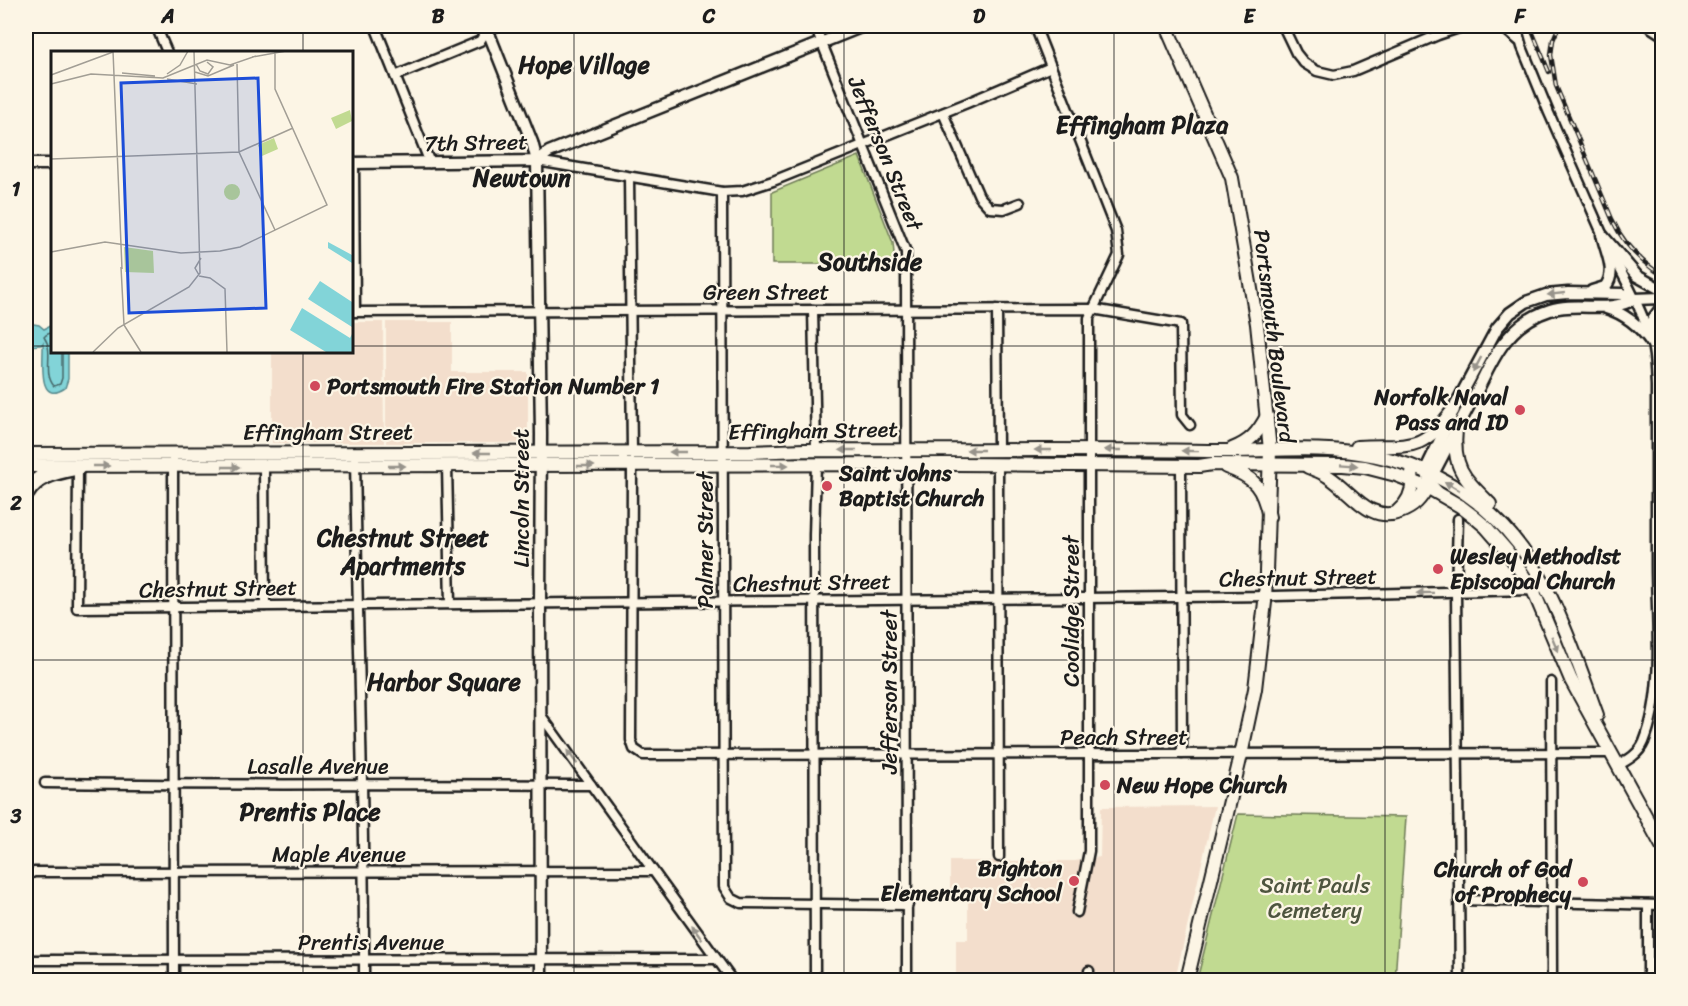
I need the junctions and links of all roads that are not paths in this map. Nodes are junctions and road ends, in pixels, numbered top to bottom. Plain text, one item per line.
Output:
1 (156, 26) edge
2 (375, 26) edge
3 (815, 26) edge
4 (863, 26) edge
5 (1035, 26) edge
6 (1166, 26) edge
7 (1283, 26) edge
8 (1465, 26) edge
9 (1497, 26) edge
10 (1516, 26) edge
11 (1648, 26) edge
12 (490, 27) edge
13 (1662, 35) edge
14 (822, 42) junction
15 (1522, 47) junction
16 (167, 51) edge
17 (1051, 67) junction
18 (395, 76) junction
19 (943, 113) junction
20 (862, 145) junction
21 (537, 161) junction
22 (352, 163) edge
23 (430, 163) junction
24 (26, 164) edge
25 (51, 164) edge
26 (629, 177) junction
27 (722, 192) junction
28 (1020, 203) dead end
29 (1602, 235) junction
30 (1662, 290) edge
31 (1582, 292) junction
32 (1662, 298) edge
33 (1635, 299) junction
34 (1600, 306) junction
35 (1662, 307) edge
36 (906, 309) junction
37 (997, 309) junction
38 (1093, 309) junction
39 (631, 310) junction
40 (723, 310) junction
41 (813, 310) junction
42 (539, 311) junction
43 (353, 312) edge
44 (1652, 343) junction
45 (1453, 410) junction
46 (1267, 416) junction
47 (1190, 425) dead end
48 (1456, 429) junction
49 (1335, 449) junction
50 (816, 450) junction
51 (906, 450) junction
52 (998, 450) junction
53 (1089, 450) junction
54 (1270, 450) junction
55 (1227, 451) junction
56 (632, 452) junction
57 (355, 453) junction
58 (540, 453) junction
59 (26, 454) edge
60 (173, 454) junction
61 (723, 459) junction
62 (1217, 464) junction
63 (1270, 464) junction
64 (1289, 464) junction
65 (1406, 464) junction
66 (816, 465) junction
67 (906, 465) junction
68 (998, 465) junction
69 (1181, 465) junction
70 (26, 466) edge
71 (78, 466) junction
72 (356, 466) junction
73 (447, 466) junction
74 (540, 466) junction
75 (632, 466) junction
76 (1089, 466) junction
77 (173, 467) junction
78 (264, 467) junction
79 (1429, 479) junction
80 (1413, 481) junction
81 (26, 493) edge
82 (1659, 494) edge
83 (1394, 514) junction
84 (1269, 517) junction
85 (1458, 519) dead end
86 (1525, 553) junction
87 (1533, 590) junction
88 (1547, 590) junction
89 (1456, 592) junction
90 (1182, 596) junction
91 (1266, 596) junction
92 (1089, 597) junction
93 (997, 598) junction
94 (906, 599) junction
95 (815, 600) junction
96 (723, 601) junction
97 (632, 602) junction
98 (540, 603) junction
99 (450, 604) junction
100 (357, 605) junction
101 (265, 606) junction
102 (173, 607) junction
103 (1551, 682) dead end
104 (1658, 706) edge
105 (540, 714) junction
106 (1551, 753) junction
107 (1611, 753) junction
108 (1182, 754) junction
109 (1458, 754) junction
110 (723, 755) junction
111 (814, 755) junction
112 (907, 755) junction
113 (999, 755) junction
114 (1089, 755) junction
115 (1241, 755) junction
116 (1617, 766) junction
117 (45, 783) dead end
118 (362, 784) junction
119 (540, 784) junction
120 (174, 785) junction
121 (591, 785) junction
122 (1662, 846) edge
123 (999, 857) dead end
124 (540, 871) junction
125 (653, 871) junction
126 (363, 872) junction
127 (174, 873) junction
128 (26, 876) edge
129 (1459, 900) junction
130 (1551, 902) junction
131 (815, 904) junction
132 (1648, 904) junction
133 (908, 905) junction
134 (1662, 905) edge
135 (1077, 912) dead end
136 (541, 959) junction
137 (716, 959) junction
138 (26, 960) edge
139 (174, 960) junction
140 (364, 960) junction
141 (174, 981) edge
142 (364, 981) edge
143 (541, 981) edge
144 (732, 981) edge
145 (815, 981) edge
146 (907, 981) edge
147 (1187, 981) edge
148 (1460, 981) edge
149 (1552, 981) edge
150 (1648, 981) edge

1 - 16 street
2 - 18 street
3 - 14 street, Jefferson Street
4 - 14 street, 7th Street
5 - 17 street, Coolidge Street
6 - 46 main road, Portsmouth Boulevard
7 - 8 street
9 - 15 street
10 - 15 street
11 - 13 street
12 - 18 street
12 - 21 street, Lincoln Street
14 - 20 street, Jefferson Street
14 - 21 street, 7th Street
15 - 29 street
17 - 19 street
17 - 38 street, Coolidge Street
18 - 23 street
19 - 20 street
19 - 28 street
20 - 27 street
20 - 36 street, Jefferson Street
21 - 23 street, 7th Street
21 - 26 street
21 - 42 street, Lincoln Street
22 - 23 street, 7th Street
22 - 43 street
24 - 25 street
26 - 27 street
26 - 39 street
27 - 40 street, Palmer Street
29 - 30 street
29 - 31 street
29 - 33 street
31 - 33 street
31 -> 45 street
32 - 33 street
33 - 34 street
33 - 44 street
34 - 44 street
34 - 48 street
35 - 44 street
36 - 37 street, Green Street
36 - 41 street, Green Street
36 - 51 street, Jefferson Street
37 - 38 street, Green Street
37 - 52 street
38 - 47 street, Green Street
38 - 53 street, Coolidge Street
39 - 40 street, Green Street
39 - 42 street, Green Street
39 - 56 street
40 - 41 street, Green Street
40 - 61 street, Palmer Street
41 - 50 street
42 - 43 street, Green Street
42 - 58 street, Lincoln Street
44 - 82 street
45 - 49 main road
45 - 79 street
46 - 54 main road, Portsmouth Boulevard
46 - 55 main road
48 - 79 street
48 - 86 main road
49 - 54 main road, Effingham Street
49 - 65 main road, Effingham Street
51 -> 50 main road, Effingham Street
50 - 61 main road, Effingham Street
52 -> 51 main road, Effingham Street
51 - 67 street, Jefferson Street
53 -> 52 main road, Effingham Street
55 -> 53 main road, Effingham Street
53 - 76 street, Coolidge Street
54 - 55 main road, Effingham Street
54 - 63 main road, Portsmouth Boulevard
56 - 58 main road, Effingham Street
61 -> 56 main road, Effingham Street
58 -> 57 main road, Effingham Street
57 - 60 main road, Effingham Street
57 - 72 street
58 - 74 street, Lincoln Street
59 - 60 main road, Effingham Street
60 - 77 street
61 -> 66 main road, Effingham Street
61 - 75 main road, Effingham Street
61 - 96 street, Palmer Street
62 - 63 main road, Effingham Street
62 - 69 main road, Effingham Street
62 - 84 main road
63 - 64 main road, Effingham Street
63 - 84 main road, Portsmouth Boulevard
64 -> 80 main road, Effingham Street
64 - 83 main road
65 - 79 main road, Effingham Street
65 - 80 main road
66 - 67 main road, Effingham Street
66 - 95 street
67 - 68 main road, Effingham Street
67 - 94 street, Jefferson Street
68 - 76 main road, Effingham Street
68 - 93 street
69 - 76 main road, Effingham Street
69 - 90 street
70 - 71 main road, Effingham Street
71 -> 77 main road, Effingham Street
71 - 81 highway
71 - 102 street, Chestnut Street
72 -> 73 main road, Effingham Street
72 - 78 main road, Effingham Street
72 - 100 street
73 - 74 main road, Effingham Street
73 - 99 street
74 -> 75 main road, Effingham Street
74 - 98 street, Lincoln Street
75 - 97 street
76 - 92 street, Coolidge Street
77 -> 78 main road, Effingham Street
77 - 102 street
78 - 101 street
79 - 80 main road, Effingham Street
79 - 83 main road
86 -> 79 main road, Effingham Street
79 - 87 main road, Effingham Street
80 - 83 main road
82 - 104 street
84 - 91 main road, Portsmouth Boulevard
85 - 89 street
86 - 88 main road, Effingham Street
87 - 88 street, Chestnut Street
87 - 89 street, Chestnut Street
87 -> 107 main road, Effingham Street
88 - 107 main road, Effingham Street
89 -> 91 street, Chestnut Street
89 - 109 street
90 - 91 street, Chestnut Street
90 - 92 street, Chestnut Street
90 - 108 street
91 - 115 main road, Portsmouth Boulevard
92 - 93 street, Chestnut Street
92 - 114 street, Coolidge Street
93 - 94 street, Chestnut Street
93 - 113 street
94 - 95 street, Chestnut Street
94 - 112 street, Jefferson Street
95 - 96 street, Chestnut Street
95 - 111 street
96 - 97 street, Chestnut Street
96 - 110 street, Palmer Street
97 - 98 street, Chestnut Street
97 - 110 street, Peach Street
98 - 99 street, Chestnut Street
98 - 105 street, Lincoln Street
99 - 100 street, Chestnut Street
100 - 101 street, Chestnut Street
100 - 118 street
101 - 102 street, Chestnut Street
102 - 120 street
103 - 106 street
104 - 116 street
105 - 119 street, Lincoln Street
121 -> 105 street
106 - 107 street, Peach Street
106 - 109 street, Peach Street
106 - 130 street
107 - 116 main road
108 - 114 street, Peach Street
108 - 115 street, Peach Street
109 - 115 street, Peach Street
109 - 129 street
110 - 111 street, Peach Street
110 - 131 street, Palmer Street
111 - 112 street, Peach Street
111 - 131 street
112 - 113 street, Peach Street
112 - 133 street, Jefferson Street
113 - 114 street, Peach Street
113 - 123 street
114 - 135 street, Coolidge Street
115 - 147 main road, Portsmouth Boulevard
116 - 122 main road
117 - 120 street, Lasalle Avenue
118 - 119 street, Lasalle Avenue
118 - 120 street, Lasalle Avenue
118 - 126 street
119 - 121 street, Lasalle Avenue
119 - 124 street, Lincoln Street
120 - 127 street
121 - 125 street
124 - 125 street, Maple Avenue
124 - 126 street, Maple Avenue
124 - 136 street, Lincoln Street
137 -> 125 street
126 - 127 street, Maple Avenue
126 - 140 street
127 - 128 street, Maple Avenue
127 - 139 street
129 - 130 street
129 - 148 street
130 - 132 street
130 - 149 street
131 - 133 street
131 - 145 street
132 - 134 street
132 - 150 street
133 - 146 street, Jefferson Street
136 - 137 street, Prentis Avenue
136 - 140 street, Prentis Avenue
136 - 143 street, Lincoln Street
137 - 144 street
138 - 139 street, Prentis Avenue
139 - 140 street, Prentis Avenue
139 - 141 street
140 - 142 street

